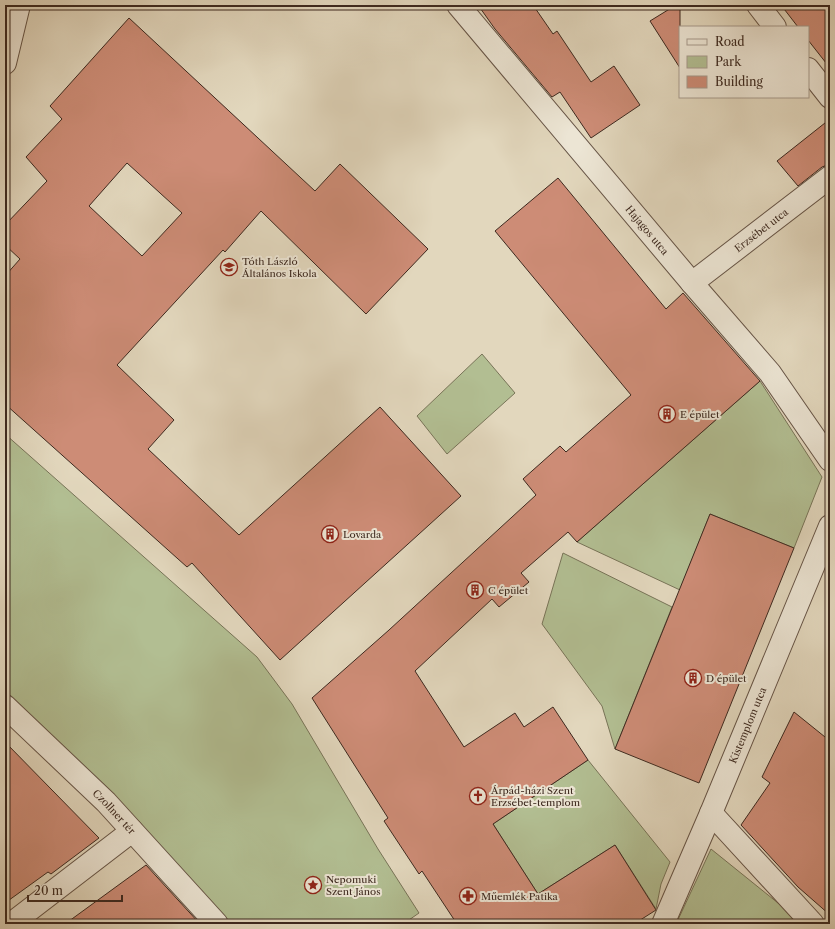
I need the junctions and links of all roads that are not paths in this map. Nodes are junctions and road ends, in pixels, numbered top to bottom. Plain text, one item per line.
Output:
1 (19, 5) edge
2 (458, 5) edge
3 (758, 5) edge
4 (774, 26) edge
5 (5, 63) edge
6 (809, 70) edge
7 (830, 97) edge
8 (830, 177) edge
9 (692, 283) junction
10 (830, 460) edge
11 (830, 526) edge
12 (5, 706) edge
13 (711, 813) junction
14 (132, 831) junction
15 (11, 924) edge
16 (217, 924) edge
17 (663, 924) edge
18 (813, 924) edge

1 - 5 street
2 - 9 street, Hajagos utca
3 - 4 street
6 - 7 street
8 - 9 street, Erzsébet utca
9 - 10 street, Hajagos utca
11 - 13 street, Kistemplom utca
12 - 14 street, Czollner tér
13 - 17 street, Kistemplom utca
13 - 18 street
14 - 15 street
14 - 16 street, Czollner tér

